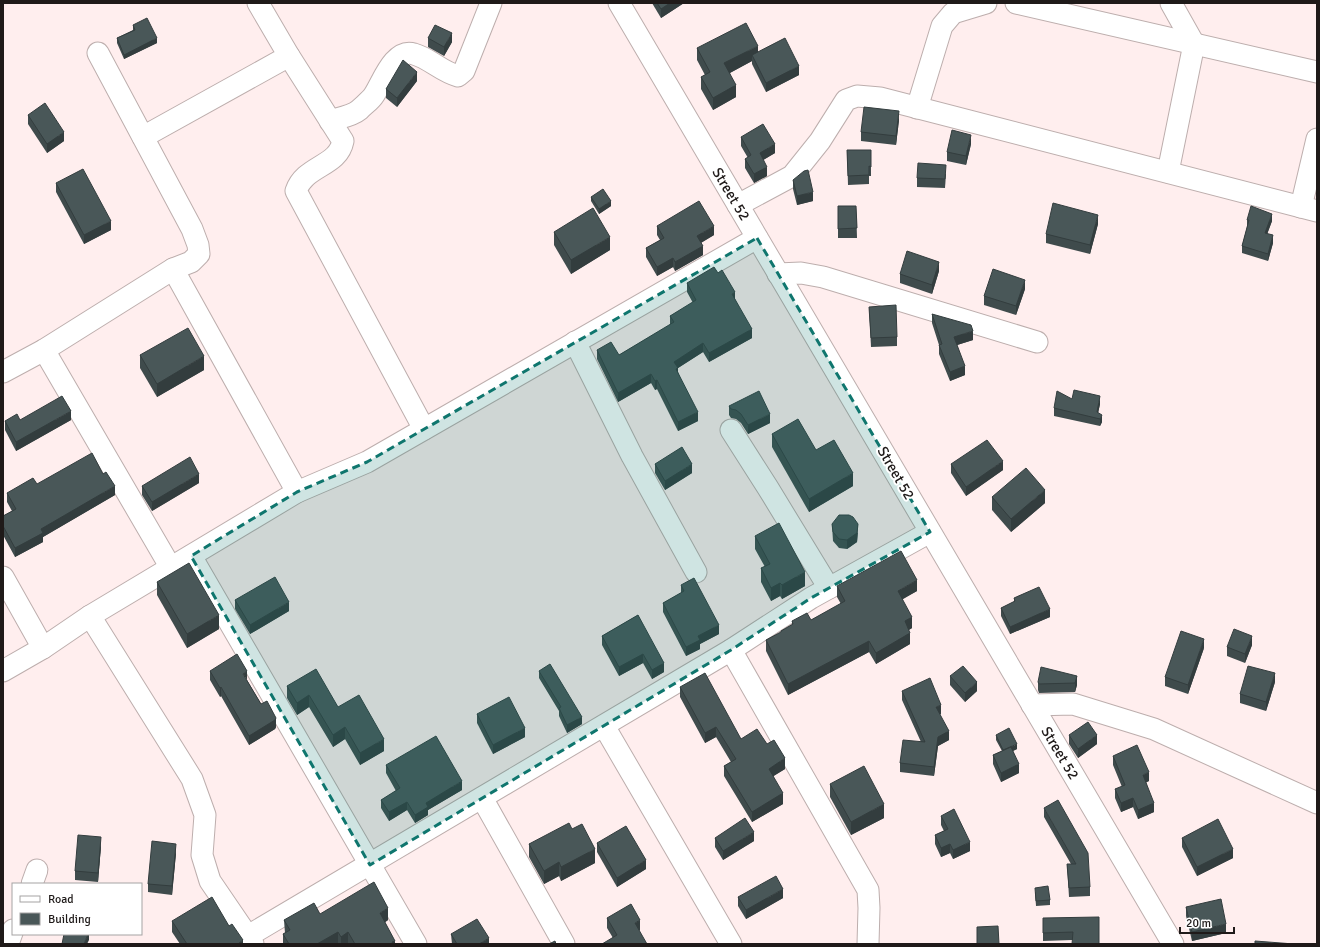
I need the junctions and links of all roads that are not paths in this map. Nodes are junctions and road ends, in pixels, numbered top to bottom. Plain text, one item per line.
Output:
1 (258, 3) edge
2 (491, 3) edge
3 (619, 3) edge
4 (986, 3) edge
5 (1016, 3) edge
6 (1171, 3) edge
7 (1194, 44) junction
8 (98, 53) dead end
9 (289, 56) junction
10 (1317, 72) edge
11 (916, 108) junction
12 (330, 121) junction
13 (142, 137) junction
14 (1317, 139) edge
15 (1168, 172) junction
16 (738, 205) junction
17 (1309, 208) edge
18 (757, 238) junction
19 (173, 269) junction
20 (778, 274) junction
21 (575, 342) junction
22 (1037, 342) dead end
23 (44, 350) junction
24 (3, 372) edge
25 (424, 429) junction
26 (731, 430) dead end
27 (298, 492) junction
28 (930, 532) junction
29 (191, 556) junction
30 (171, 568) junction
31 (696, 572) dead end
32 (3, 577) edge
33 (829, 588) junction
34 (90, 616) junction
35 (43, 648) junction
36 (731, 650) junction
37 (3, 670) edge
38 (1032, 705) junction
39 (604, 726) junction
40 (482, 798) junction
41 (1317, 803) edge
42 (370, 864) junction
43 (12, 933) edge
44 (250, 940) edge
45 (8, 944) edge
46 (416, 944) edge
47 (564, 944) edge
48 (731, 944) edge
49 (868, 944) edge
50 (1173, 944) edge

1 - 9 street
2 - 12 street
3 - 16 street, Street 52
4 - 11 street
5 - 7 street
6 - 7 street
7 - 10 street
7 - 15 street
8 - 13 street
9 - 12 street
9 - 13 street
11 - 15 street
11 - 16 street
12 - 25 street
13 - 19 street
14 - 17 street
15 - 17 street
16 - 18 street, Street 52
18 - 20 street, Street 52
18 - 21 street
19 - 23 street
19 - 27 street
20 - 22 street
20 - 28 street, Street 52
21 - 25 street
21 - 31 street
23 - 24 street
23 - 30 street
25 - 27 street
26 - 33 street
27 - 29 street
28 - 33 street
28 - 38 street, Street 52
29 - 30 street
29 - 42 street
30 - 34 street
32 - 35 street
33 - 36 street
34 - 35 street
34 - 44 street
35 - 37 street
36 - 39 street
36 - 49 street
38 - 41 street
38 - 50 street, Street 52
39 - 40 street
39 - 48 street
40 - 42 street
40 - 47 street
42 - 44 street
42 - 46 street
43 - 45 street

